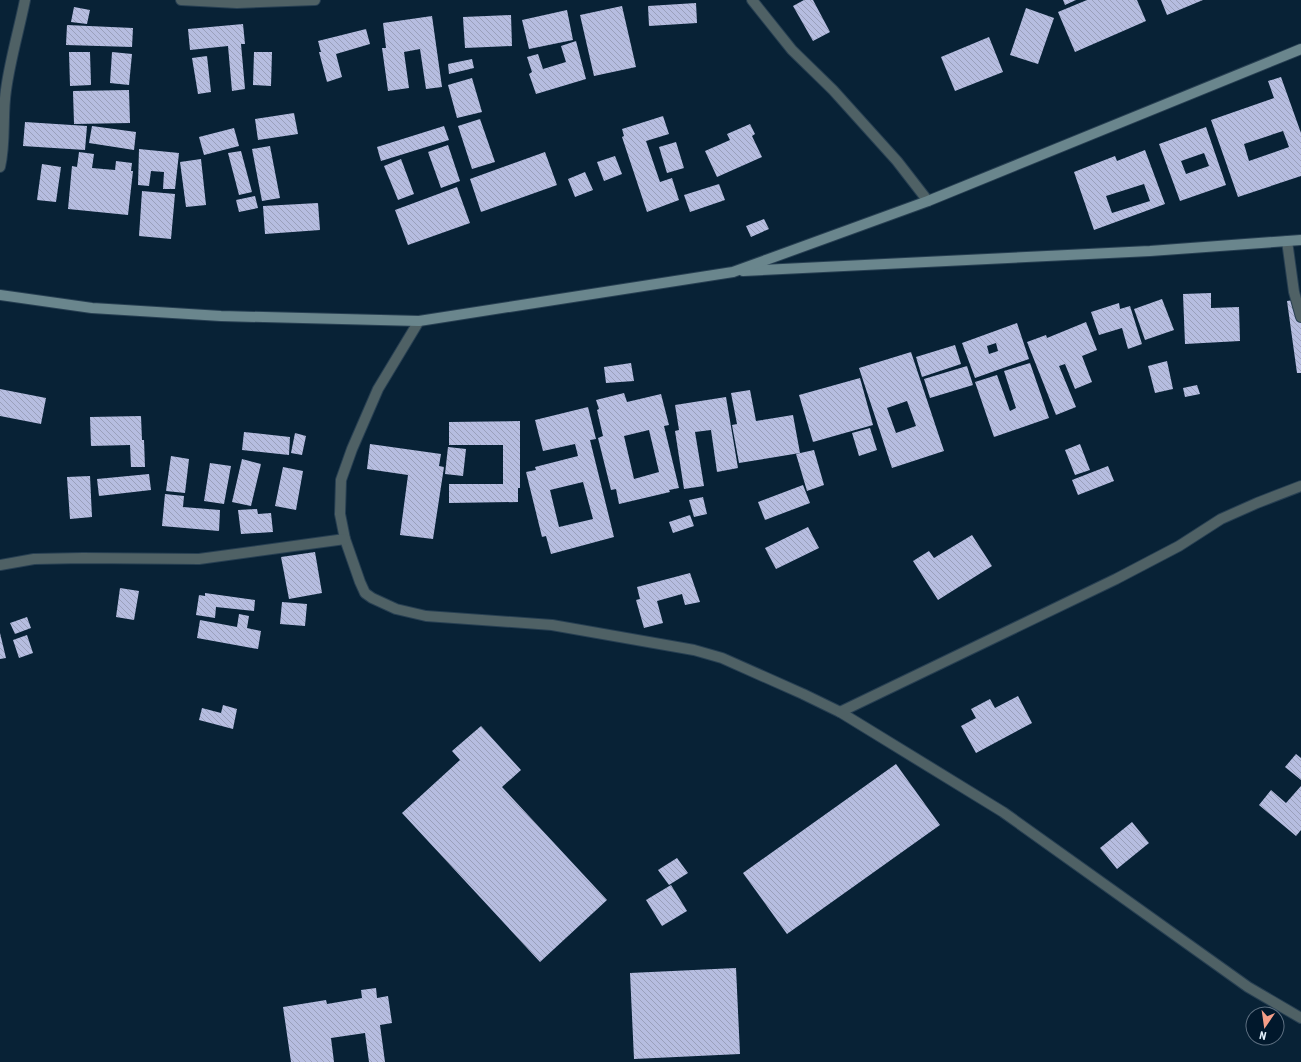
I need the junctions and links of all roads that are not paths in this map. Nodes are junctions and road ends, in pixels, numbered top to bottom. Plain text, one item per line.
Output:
1 (25, 0) edge
2 (181, 0) edge
3 (315, 0) edge
4 (752, 0) edge
5 (1301, 49) edge
6 (3, 91) edge
7 (0, 167) edge
8 (928, 201) junction
9 (1301, 240) edge
10 (1287, 241) junction
11 (733, 272) junction
12 (0, 295) edge
13 (1301, 317) edge
14 (419, 321) junction
15 (1301, 486) edge
16 (345, 539) junction
17 (0, 565) edge
18 (840, 712) junction
19 (1301, 1018) edge

1 - 6 street
2 - 3 street
4 - 8 street
5 - 8 main road
6 - 7 street
8 - 11 main road
9 - 10 main road
10 - 11 main road
10 - 13 street
11 - 14 main road
12 - 14 main road
14 - 16 street
15 - 18 street
16 - 17 street
16 - 18 street
18 - 19 street

